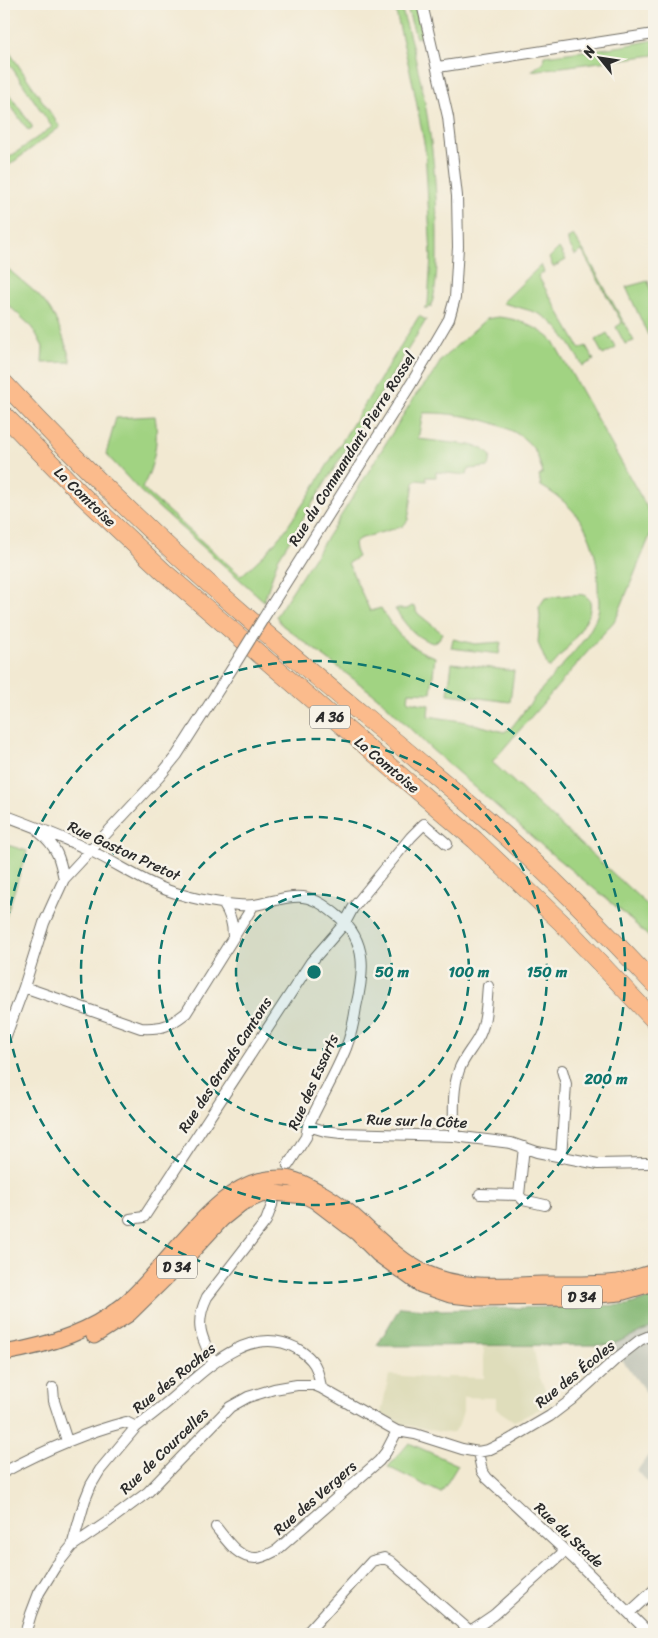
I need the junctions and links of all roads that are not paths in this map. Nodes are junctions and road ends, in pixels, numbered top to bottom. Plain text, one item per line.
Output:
1 (422, 4) edge
2 (654, 34) edge
3 (438, 67) junction
4 (4, 383) edge
5 (4, 415) edge
6 (4, 815) edge
7 (31, 825) junction
8 (447, 844) dead end
9 (90, 851) junction
10 (64, 880) junction
11 (223, 903) junction
12 (253, 906) junction
13 (345, 923) junction
14 (233, 938) junction
15 (654, 984) edge
16 (488, 986) dead end
17 (24, 987) junction
18 (654, 1020) edge
19 (4, 1040) edge
20 (562, 1070) dead end
21 (308, 1126) junction
22 (454, 1136) junction
23 (524, 1147) junction
24 (562, 1158) junction
25 (647, 1162) dead end
26 (288, 1165) dead end
27 (274, 1193) junction
28 (480, 1194) dead end
29 (519, 1195) junction
30 (545, 1205) dead end
31 (130, 1219) dead end
32 (654, 1272) edge
33 (654, 1284) edge
34 (654, 1334) edge
35 (4, 1353) edge
36 (4, 1363) edge
37 (214, 1363) junction
38 (53, 1388) dead end
39 (321, 1388) junction
40 (136, 1427) junction
41 (397, 1430) junction
42 (67, 1441) junction
43 (478, 1452) junction
44 (4, 1472) edge
45 (216, 1527) dead end
46 (72, 1546) junction
47 (565, 1550) junction
48 (654, 1590) edge
49 (628, 1613) junction
50 (468, 1633) edge
51 (25, 1634) edge
52 (306, 1634) edge
53 (650, 1634) edge

1 - 3 street, Rue du Commandant Pierre Rossel
2 - 3 street
3 - 9 street, Rue du Commandant Pierre Rossel, bridge
4 - 15 highway, La Comtoise / A 36
5 - 18 highway, La Comtoise / A 36
6 - 7 street, Rue Gaston Pretot
7 - 9 street, Rue Gaston Pretot
7 - 10 street
8 - 13 street, Rue des Grands Cantons
9 - 10 street, Rue du Commandant Pierre Rossel
9 - 11 street, Rue Gaston Pretot
10 - 17 street, Rue du Commandant Pierre Rossel
11 - 12 street, Rue Gaston Pretot
11 - 14 street
12 - 13 street, Rue Gaston Pretot
12 - 14 street
13 - 21 street, Rue des Essarts
13 - 31 street, Rue des Grands Cantons
14 - 17 street
16 - 22 street
17 - 19 street, Rue du Commandant Pierre Rossel
20 - 24 street
21 - 22 street, Rue sur la Côte
21 - 26 street, Rue des Essarts
22 - 23 street, Rue sur la Côte
23 - 24 street, Rue sur la Côte
23 - 29 street
24 - 25 street, Rue sur la Côte
27 - 33 main road, D 34
27 - 36 main road, D 34
27 - 37 street
28 - 29 street
29 - 30 street
32 - 35 main road, D 34
34 - 43 street, Rue des Écoles
37 - 39 street, Rue des Roches
37 - 40 street, Rue des Roches
38 - 42 street
39 - 41 street
39 - 46 street, Rue de Courcelles
40 - 42 street
40 - 46 street, Rue des Roches
41 - 43 street
41 - 45 street, Rue des Vergers
42 - 44 street
43 - 47 street, Rue du Stade
46 - 51 street, Rue de Courcelles
47 - 49 street, Rue du Stade
47 - 50 street
48 - 49 street
49 - 53 street, Rue du Stade
50 - 52 street

